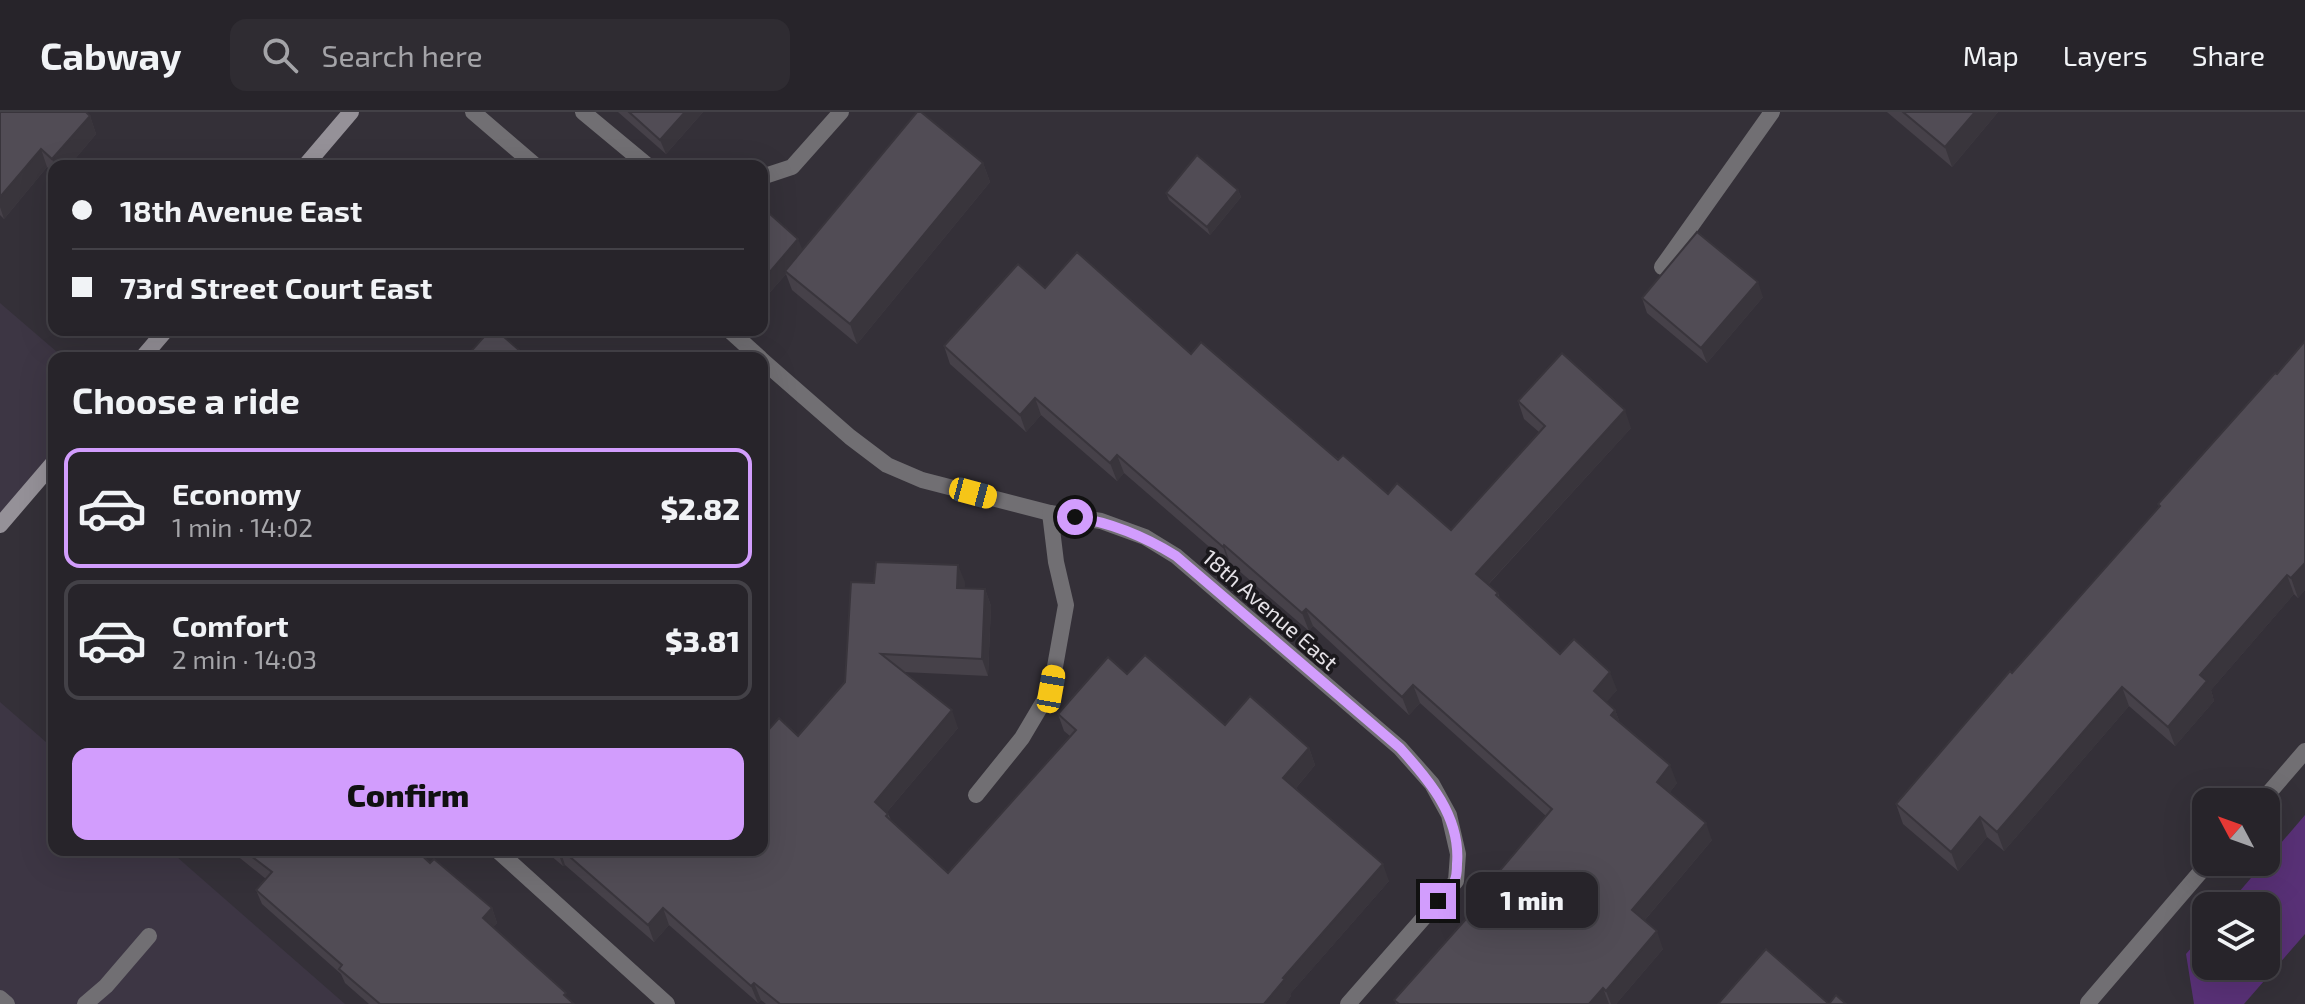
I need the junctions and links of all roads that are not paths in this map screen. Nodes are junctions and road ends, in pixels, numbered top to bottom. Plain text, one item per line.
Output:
1 (351, 112) edge
2 (473, 112) edge
3 (583, 112) edge
4 (841, 112) edge
5 (1772, 112) edge
6 (310, 160) edge
7 (529, 160) edge
8 (641, 160) edge
9 (768, 175) edge
10 (1662, 267) dead end
11 (161, 336) edge
12 (736, 336) edge
13 (147, 352) edge
14 (753, 352) edge
15 (768, 365) edge
16 (48, 469) edge
17 (1050, 513) junction
18 (0, 525) edge
19 (2305, 751) edge
20 (2273, 788) edge
21 (976, 795) dead end
22 (504, 856) edge
23 (2197, 876) edge
24 (149, 936) dead end
25 (0, 998) edge
26 (2088, 1003) edge
27 (7, 1004) edge
28 (85, 1004) edge
29 (667, 1004) edge
30 (1348, 1004) edge

1 - 6 main road
2 - 7 street
3 - 8 street
4 - 9 street
5 - 10 street
11 - 13 main road
12 - 14 street, 18th Avenue East
15 - 17 street, 18th Avenue East
16 - 18 main road
17 - 21 street
17 - 30 street, 18th Avenue East
19 - 20 street
22 - 29 street
23 - 26 street
24 - 28 street
25 - 27 street

